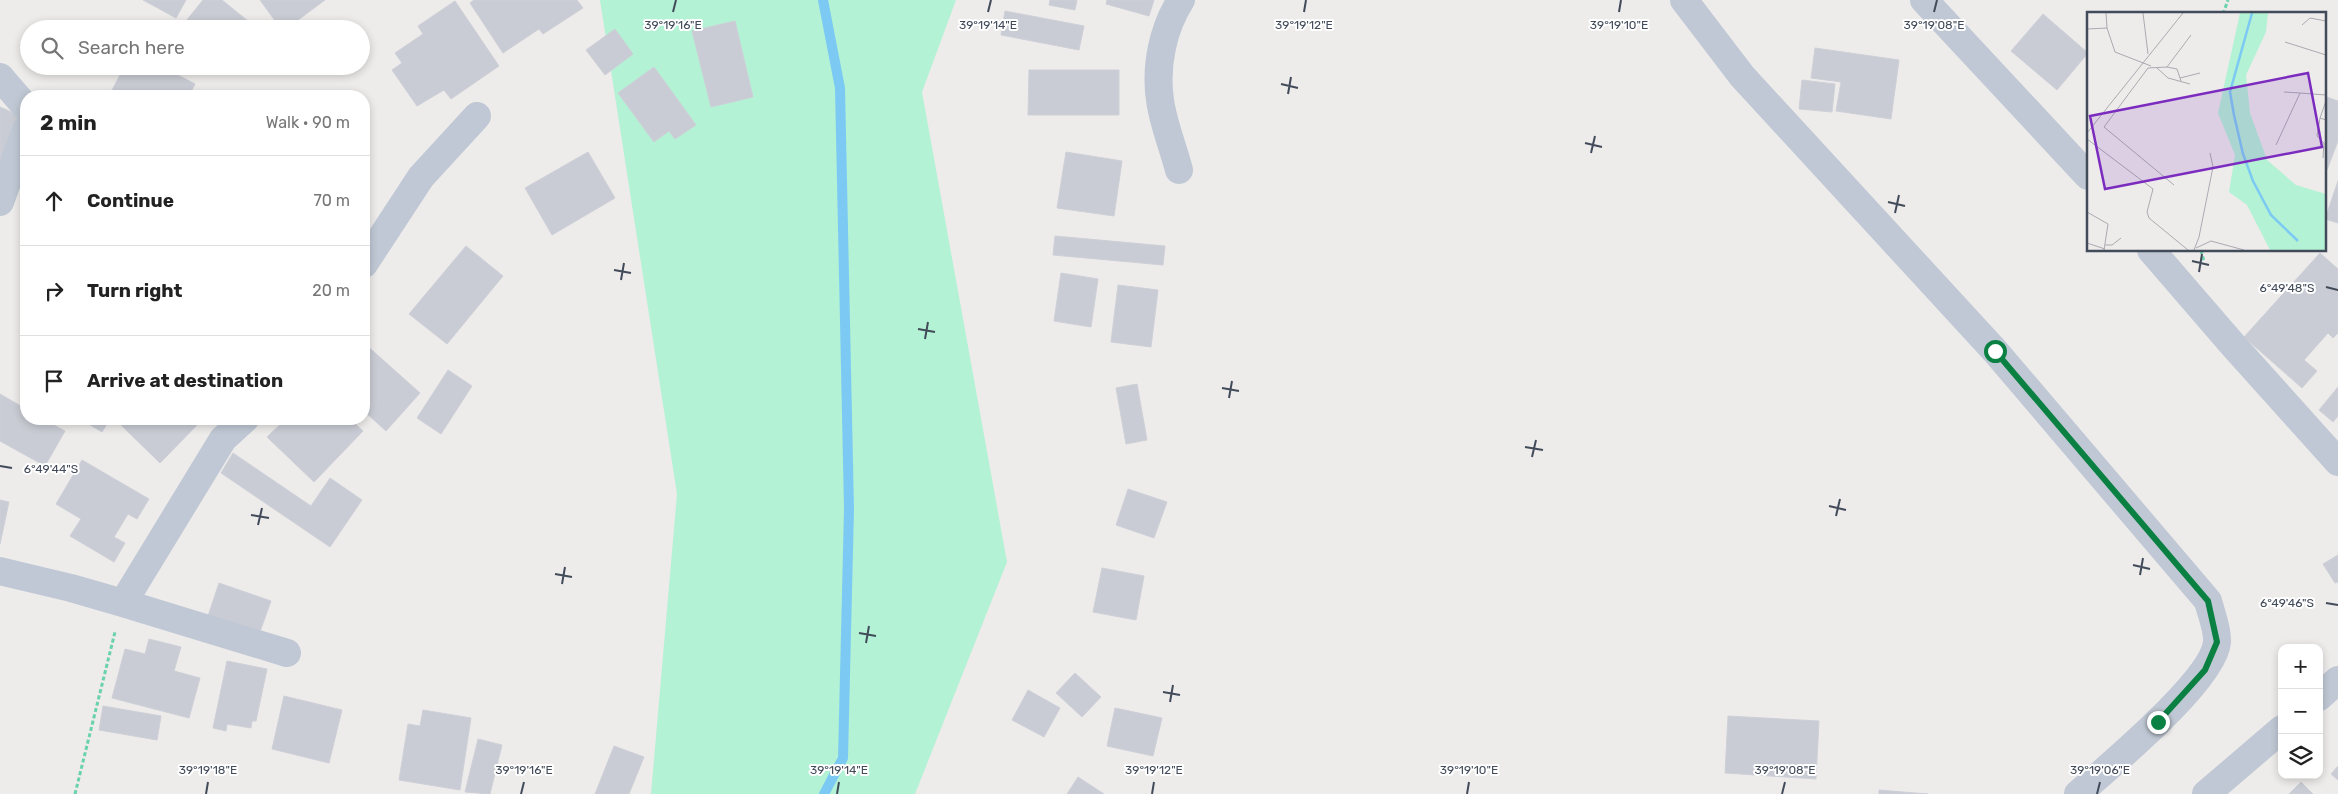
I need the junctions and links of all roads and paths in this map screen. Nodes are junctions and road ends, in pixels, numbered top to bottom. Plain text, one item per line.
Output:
1 (1181, 0) edge
2 (1684, 0) edge
3 (1924, 0) edge
4 (2228, 0) edge
5 (2224, 12) edge
6 (0, 77) edge
7 (20, 100) edge
8 (477, 116) dead end
9 (20, 147) edge
10 (1179, 170) dead end
11 (2087, 175) edge
12 (0, 202) edge
13 (2152, 251) edge
14 (370, 255) edge
15 (239, 425) edge
16 (2338, 462) edge
17 (0, 571) edge
18 (123, 603) junction
19 (287, 653) dead end
20 (2338, 680) edge
21 (2323, 693) edge
22 (2278, 732) edge
23 (75, 794) edge
24 (2078, 794) edge
25 (2206, 794) edge

1 - 10 street
2 - 24 street
3 - 11 street
4 - 5 path
6 - 7 street
8 - 14 street
9 - 12 street
13 - 16 street
15 - 18 street
17 - 18 street
18 - 19 street
18 - 23 path
20 - 21 street
22 - 25 street

